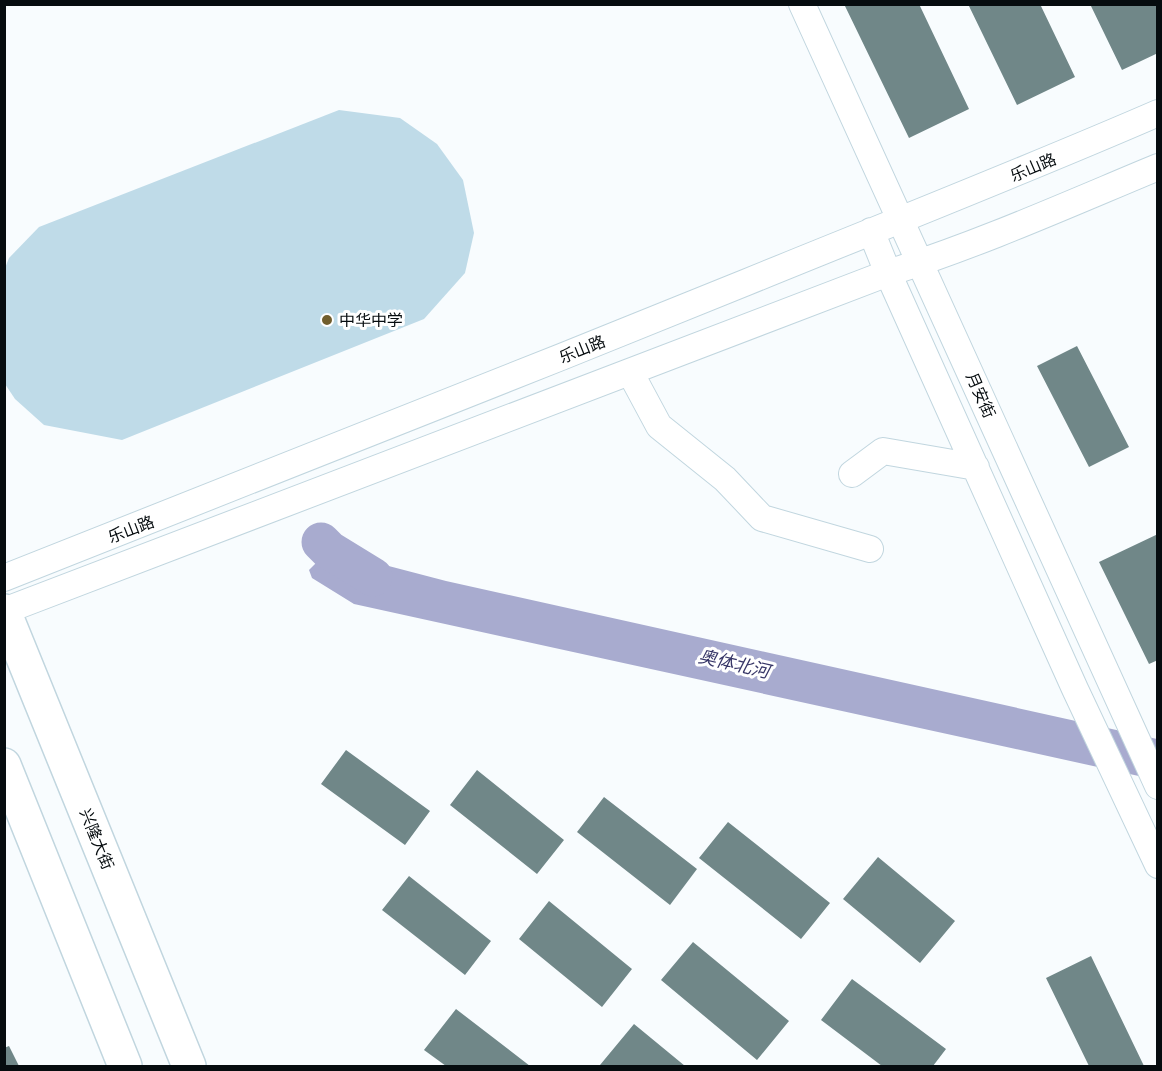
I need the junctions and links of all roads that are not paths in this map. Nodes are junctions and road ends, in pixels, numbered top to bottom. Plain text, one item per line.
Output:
1 (802, 4) edge
2 (1158, 113) edge
3 (1158, 167) edge
4 (900, 221) junction
5 (871, 231) junction
6 (921, 263) junction
7 (888, 273) junction
8 (630, 372) junction
9 (976, 466) junction
10 (852, 474) dead end
11 (870, 549) dead end
12 (4, 578) edge
13 (4, 611) edge
14 (4, 765) edge
15 (1158, 786) edge
16 (1158, 865) edge
17 (125, 1066) edge
18 (189, 1066) edge

1 - 4 street, 月安街
2 - 4 street, 乐山路
3 - 6 street, 乐山路
4 - 5 street, 乐山路
4 - 6 street, 月安街
5 - 7 street
5 - 12 street, 乐山路
6 - 7 street, 乐山路
6 - 15 street, 月安街
7 - 8 street, 乐山路
7 - 9 street
8 - 11 street
8 - 13 street, 乐山路
9 - 10 street
9 - 16 street
13 - 18 main road, 兴隆大街
14 - 17 main road

